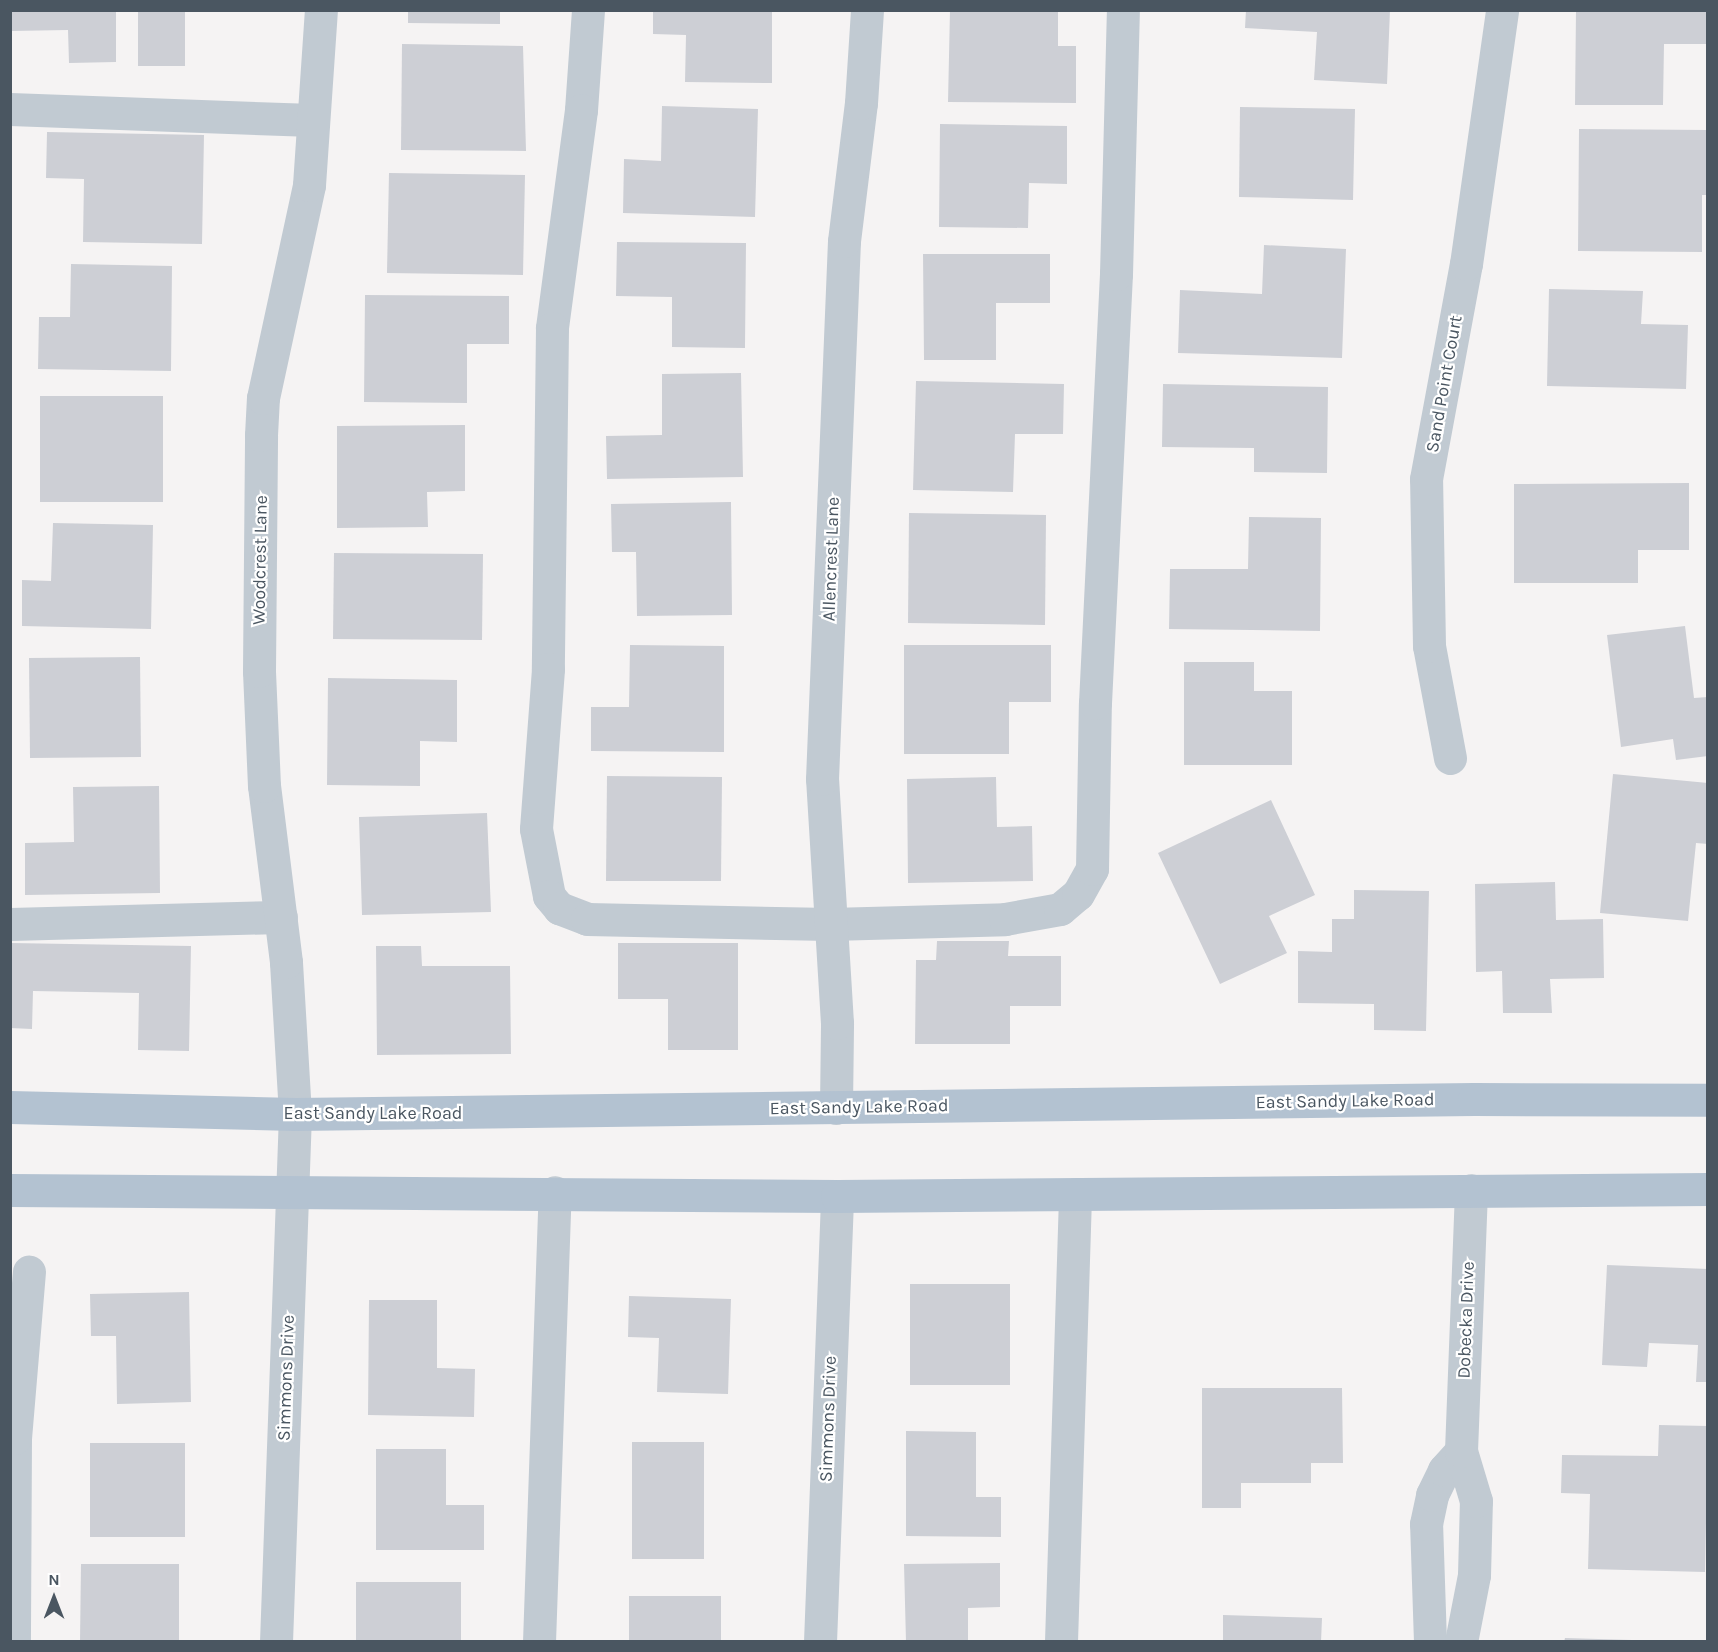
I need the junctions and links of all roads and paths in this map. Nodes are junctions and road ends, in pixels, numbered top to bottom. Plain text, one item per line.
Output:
1 (321, 10) edge
2 (588, 10) edge
3 (867, 10) edge
4 (1123, 10) edge
5 (1502, 10) edge
6 (10, 109) edge
7 (313, 120) junction
8 (1450, 758) dead end
9 (280, 917) junction
10 (10, 924) edge
11 (831, 924) junction
12 (1707, 1100) edge
13 (10, 1107) edge
14 (836, 1108) junction
15 (295, 1114) junction
16 (1707, 1189) edge
17 (10, 1190) edge
18 (1472, 1190) junction
19 (293, 1192) junction
20 (555, 1192) junction
21 (1075, 1194) junction
22 (837, 1196) junction
23 (29, 1272) dead end
24 (13, 1438) edge
25 (1461, 1451) junction
26 (14, 1641) edge
27 (276, 1641) edge
28 (539, 1641) edge
29 (820, 1641) edge
30 (1061, 1641) edge
31 (1430, 1641) edge
32 (1461, 1641) edge

1 - 7 street, Woodcrest Lane
2 - 11 street
3 - 11 street, Allencrest Lane
4 - 11 street
5 - 8 street, Sand Point Court
6 - 7 street
7 - 9 street, Woodcrest Lane
9 - 10 street
9 - 15 street, Woodcrest Lane
11 - 14 street, Allencrest Lane
12 - 14 main road, East Sandy Lake Road
13 - 15 main road, East Sandy Lake Road
14 - 15 main road, East Sandy Lake Road
15 - 19 street, Simmons Drive
16 - 18 main road
17 - 19 main road
18 - 21 main road
18 - 25 street, Dobecka Drive
19 - 20 main road
19 - 27 street, Simmons Drive
20 - 22 main road
20 - 28 street
21 - 22 main road
21 - 30 street
22 - 29 street, Simmons Drive
23 - 24 street
24 - 26 street
25 - 31 street
25 - 32 street, Dobecka Drive

